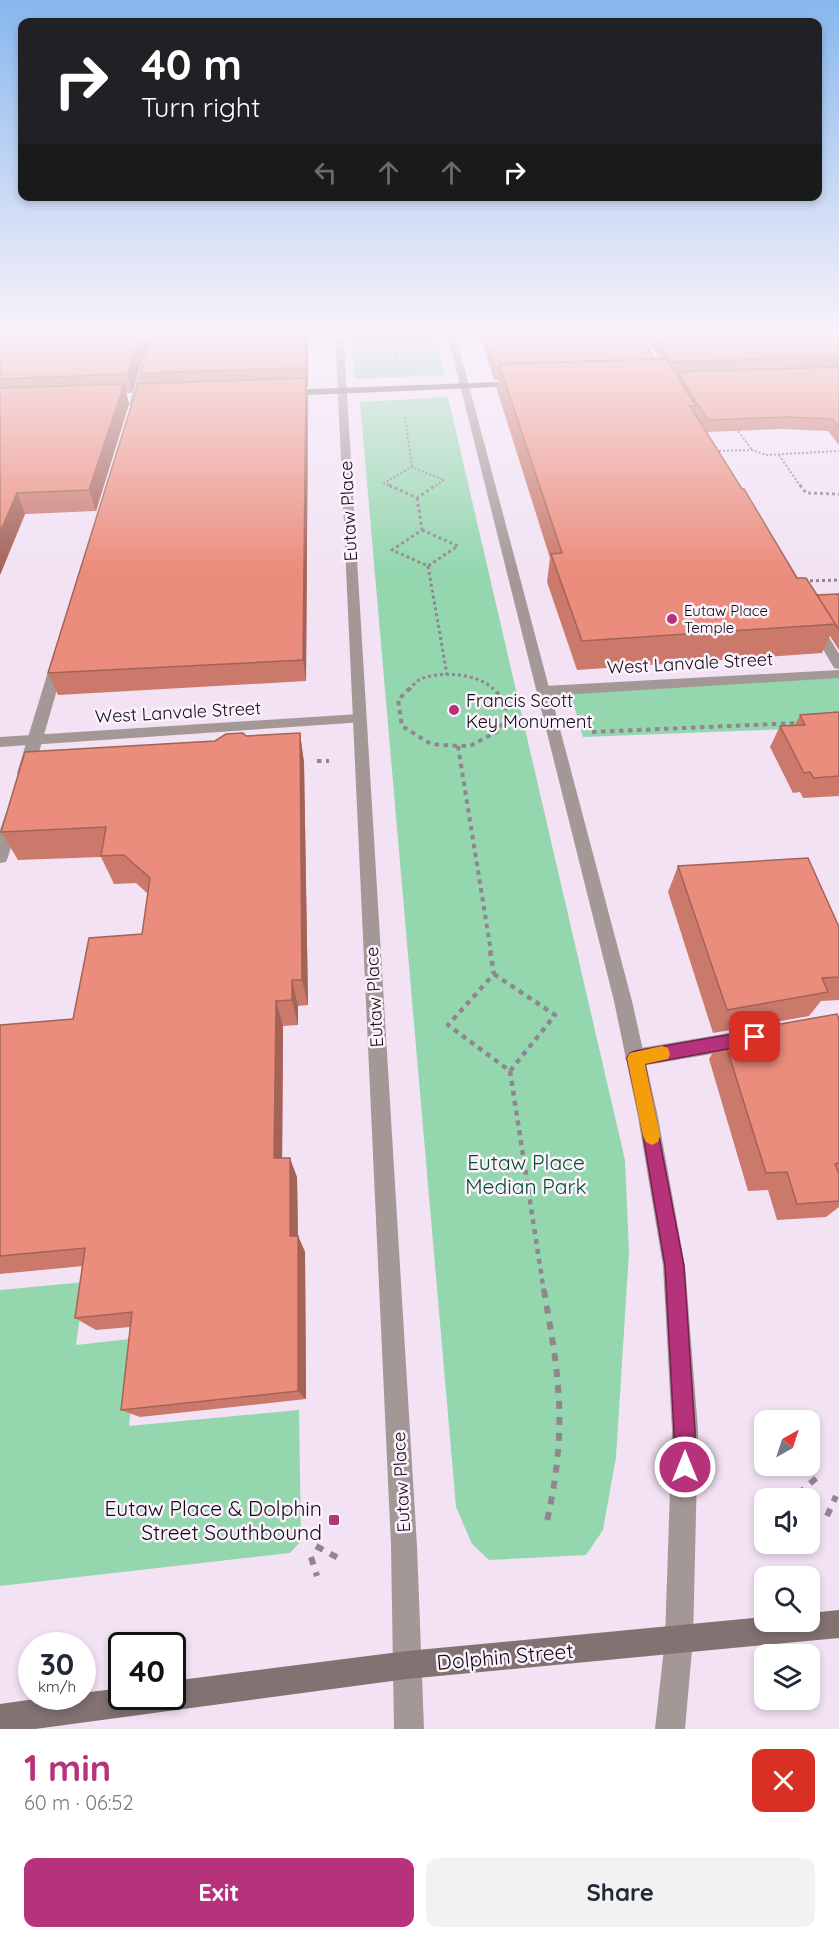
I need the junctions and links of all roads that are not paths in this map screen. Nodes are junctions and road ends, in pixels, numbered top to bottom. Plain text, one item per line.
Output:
1 (133, 410) edge
2 (343, 410) edge
3 (472, 410) edge
4 (130, 420) edge
5 (788, 582) edge
6 (62, 648) edge
7 (839, 664) edge
8 (839, 674) edge
9 (544, 691) junction
10 (358, 719) junction
11 (35, 740) junction
12 (0, 742) edge
13 (22, 783) edge
14 (16, 804) edge
15 (0, 857) edge
16 (760, 1036) edge
17 (635, 1058) junction
18 (839, 1624) edge
19 (679, 1639) junction
20 (407, 1665) junction
21 (186, 1694) edge
22 (108, 1704) edge
23 (0, 1719) edge
24 (409, 1729) edge
25 (670, 1729) edge

1 - 4 street
2 - 10 street, Eutaw Place
3 - 9 street
5 - 7 street
6 - 11 street
8 - 9 street, West Lanvale Street
9 - 17 street
10 - 11 street, West Lanvale Street
10 - 20 street, Eutaw Place
11 - 12 street, West Lanvale Street
11 - 13 street
14 - 15 street
16 - 17 street
17 - 19 street
18 - 19 main road, Dolphin Street
19 - 20 main road, Dolphin Street
19 - 25 street
20 - 21 main road, Dolphin Street
20 - 24 street, Eutaw Place
22 - 23 main road

